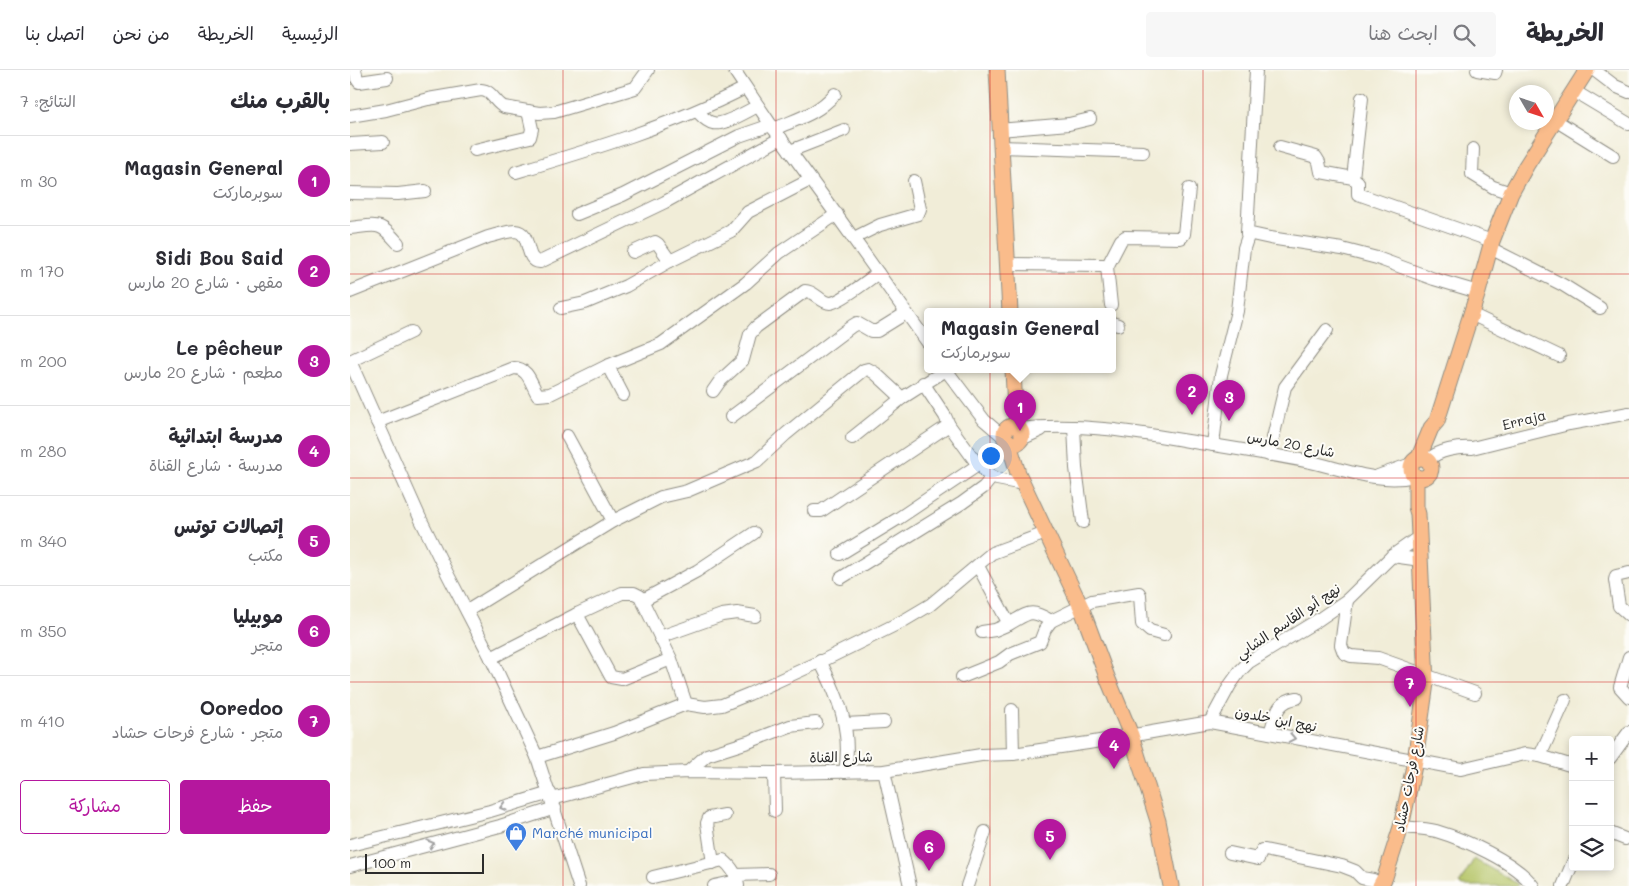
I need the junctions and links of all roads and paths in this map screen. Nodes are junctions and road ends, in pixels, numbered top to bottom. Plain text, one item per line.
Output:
1 (355, 70) edge
2 (648, 70) edge
3 (734, 70) edge
4 (997, 70) edge
5 (1256, 70) edge
6 (1477, 70) edge
7 (1496, 70) edge
8 (1587, 70) edge
9 (1594, 70) edge
10 (387, 78) dead end
11 (746, 88) junction
12 (1574, 91) junction
13 (1629, 92) edge
14 (835, 94) dead end
15 (1362, 98) dead end
16 (758, 106) junction
17 (528, 111) junction
18 (697, 111) junction
19 (350, 116) edge
20 (1090, 119) dead end
21 (1555, 120) junction
22 (1629, 124) edge
23 (844, 130) dead end
24 (999, 130) junction
25 (775, 131) junction
26 (383, 142) dead end
27 (350, 144) edge
28 (1000, 147) junction
29 (1280, 147) dead end
30 (1473, 149) dead end
31 (474, 150) dead end
32 (790, 151) junction
33 (1143, 152) dead end
34 (1613, 156) dead end
35 (516, 172) dead end
36 (1353, 178) junction
37 (810, 180) junction
38 (914, 181) dead end
39 (1189, 189) dead end
40 (425, 191) dead end
41 (1511, 192) junction
42 (350, 193) edge
43 (577, 214) dead end
44 (837, 214) junction
45 (350, 228) edge
46 (1247, 232) junction
47 (854, 238) junction
48 (398, 243) dead end
49 (1491, 244) junction
50 (633, 252) dead end
51 (670, 261) junction
52 (1007, 264) junction
53 (1107, 268) junction
54 (878, 273) junction
55 (350, 292) edge
56 (1478, 292) junction
57 (1111, 305) dead end
58 (561, 308) dead end
59 (1010, 308) edge
60 (1600, 308) dead end
61 (906, 313) junction
62 (1471, 314) junction
63 (1327, 330) dead end
64 (411, 332) dead end
65 (924, 338) edge
66 (1558, 356) dead end
67 (350, 361) edge
68 (607, 366) junction
69 (941, 373) edge
70 (948, 373) edge
71 (1013, 373) edge
72 (923, 384) junction
73 (714, 391) dead end
74 (623, 395) dead end
75 (902, 398) junction
76 (1629, 413) edge
77 (732, 417) dead end
78 (377, 422) junction
79 (949, 425) junction
80 (1074, 428) junction
81 (1014, 435) junction
82 (567, 436) dead end
83 (852, 438) dead end
84 (1213, 445) junction
85 (1269, 455) junction
86 (978, 465) junction
87 (1422, 467) junction
88 (992, 477) junction
89 (1023, 482) junction
90 (814, 511) dead end
91 (613, 521) junction
92 (1082, 522) dead end
93 (754, 533) dead end
94 (1046, 533) junction
95 (1419, 537) junction
96 (840, 554) dead end
97 (1392, 556) junction
98 (1421, 560) junction
99 (978, 566) junction
100 (1629, 573) edge
101 (841, 578) dead end
102 (643, 600) junction
103 (1347, 600) junction
104 (1081, 607) junction
105 (467, 611) junction
106 (577, 614) junction
107 (1629, 615) edge
108 (755, 616) dead end
109 (1051, 621) junction
110 (1009, 624) junction
111 (982, 632) dead end
112 (1164, 635) dead end
113 (660, 637) junction
114 (1629, 656) edge
115 (491, 658) junction
116 (670, 659) junction
117 (820, 661) junction
118 (1425, 674) junction
119 (962, 677) dead end
120 (1475, 693) dead end
121 (1629, 697) edge
122 (1297, 698) dead end
123 (1565, 700) dead end
124 (686, 704) junction
125 (1012, 710) dead end
126 (884, 722) dead end
127 (1210, 722) junction
128 (816, 723) dead end
129 (845, 724) junction
130 (1629, 732) edge
131 (1270, 733) junction
132 (1130, 735) junction
133 (1614, 753) edge
134 (1013, 754) junction
135 (1540, 756) junction
136 (537, 757) junction
137 (1415, 761) junction
138 (1569, 765) edge
139 (884, 771) junction
140 (688, 772) junction
141 (845, 772) junction
142 (774, 773) junction
143 (552, 800) junction
144 (775, 811) dead end
145 (725, 815) dead end
146 (1401, 827) junction
147 (985, 832) dead end
148 (1614, 835) edge
149 (1625, 839) dead end
150 (350, 845) edge
151 (1230, 853) dead end
152 (712, 863) junction
153 (350, 866) edge
154 (1569, 871) edge
155 (769, 874) dead end
156 (654, 876) dead end
157 (737, 881) edge
158 (1374, 884) edge
159 (579, 886) edge
160 (714, 886) edge
161 (910, 886) edge
162 (966, 886) edge
163 (1171, 886) edge
164 (1533, 886) edge
165 (1563, 886) edge

1 - 10 street
2 - 17 street
3 - 11 street
4 - 24 main road
5 - 46 street
6 - 7 street
8 - 12 main road
9 - 13 street
11 - 16 street
11 - 18 street
12 - 21 main road
12 - 22 street
14 - 25 street
15 - 36 street
16 - 18 street
16 - 25 street
17 - 19 street
17 - 31 street
18 - 35 street
20 - 24 street
21 - 34 street
21 - 41 main road
23 - 32 street
24 - 28 main road
25 - 32 street
25 - 43 street
25 - 55 street
26 - 27 street
28 - 33 street
28 - 52 main road
29 - 36 street
30 - 41 street
32 - 37 street
36 - 49 street
37 - 44 street
37 - 51 street
38 - 47 street
39 - 53 street
40 - 42 street
41 - 49 main road
44 - 47 street
44 - 68 street
45 - 48 street
46 - 56 street
46 - 84 street
47 - 54 street
49 - 56 main road
49 - 60 street
50 - 51 street
51 - 58 street
52 - 53 street
52 - 59 main road
53 - 57 street
54 - 61 street
54 - 73 street
56 - 62 main road
61 - 65 street
61 - 77 street
62 - 66 street
62 - 87 main road
63 - 85 street
64 - 67 street
67 - 78 street
68 - 74 street
68 - 78 street
69 - 72 street
70 - 81 street
71 - 81 main road
72 - 75 street
72 - 79 street
75 - 83 street
75 - 91 street
76 - 87 street, Erraja
78 - 105 street
79 - 86 street
79 - 90 street
80 - 81 street, شارع 20 مارس
80 - 84 street, شارع 20 مارس
80 - 92 street
81 - 89 main road
82 - 91 street
84 - 85 street, شارع 20 مارس
85 - 87 street, شارع 20 مارس
86 - 88 street
86 - 96 street
87 - 95 main road, شارع فرحات حشاد
88 - 89 street
88 - 101 street
89 - 94 main road
91 - 105 street
93 - 102 street
94 - 99 street
94 - 104 main road
95 - 97 street, نهج أبو القاسم الشابي
95 - 98 main road, شارع فرحات حشاد
97 - 98 street
97 - 103 street, نهج أبو القاسم الشابي
98 - 118 main road, شارع فرحات حشاد
99 - 110 street
99 - 117 street
100 - 107 street
102 - 106 street
102 - 113 street
103 - 118 street
103 - 127 street, نهج أبو القاسم الشابي
104 - 109 street
104 - 112 street
104 - 132 main road
105 - 115 street
106 - 115 street
106 - 116 street
108 - 113 street
109 - 110 street
109 - 119 street
110 - 111 street
113 - 116 street
114 - 121 street
115 - 136 street
116 - 124 street
117 - 124 street
117 - 129 street
118 - 120 street
118 - 137 main road, شارع فرحات حشاد
122 - 131 street
123 - 135 street
124 - 136 street
125 - 134 street
126 - 129 street
127 - 131 street, نهج ابن خلدون
127 - 132 street, نهج ابن خلدون
128 - 140 street
129 - 141 street
130 - 133 street
131 -> 137 street, نهج ابن خلدون
132 - 134 street, شارع القناة
132 - 163 main road
134 - 139 street, شارع القناة
135 - 137 street, نهج ابن خلدون
135 - 138 street, نهج ابن خلدون
136 - 143 street
137 - 146 main road, شارع فرحات حشاد
139 - 141 street, شارع القناة
139 - 161 street
140 - 142 street, شارع القناة
140 - 143 street, شارع القناة
141 - 142 street, شارع القناة
142 - 144 street
143 -> 150 street
153 -> 143 street
143 - 159 street
145 - 152 street
146 - 158 main road, شارع فرحات حشاد
146 - 164 street
147 - 162 street
148 - 149 street
151 - 158 street
152 - 156 street
152 - 157 street
154 - 165 street
155 - 157 street
157 - 160 street

